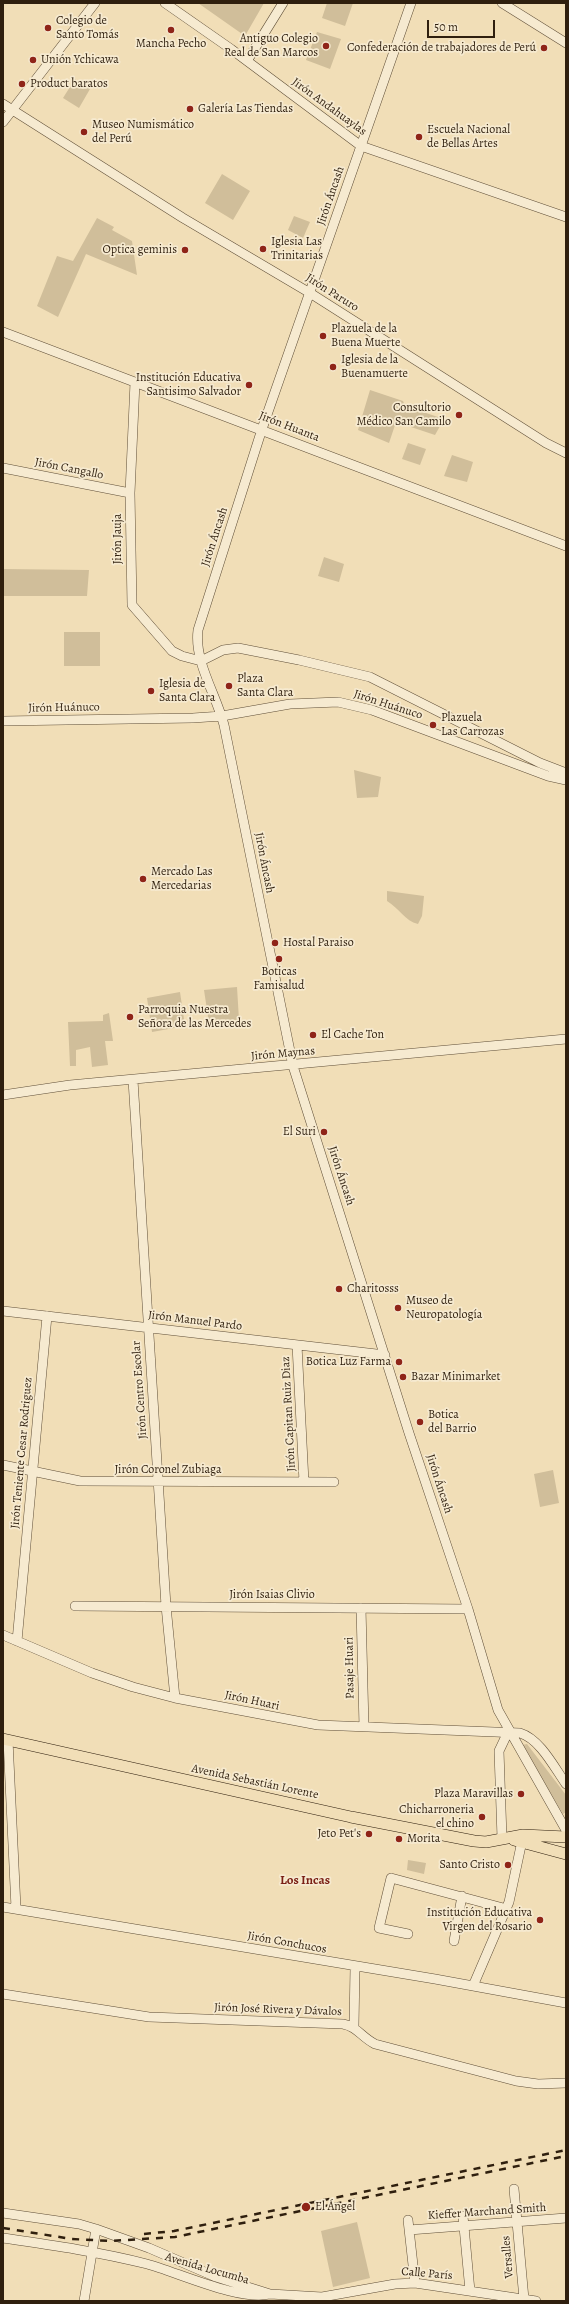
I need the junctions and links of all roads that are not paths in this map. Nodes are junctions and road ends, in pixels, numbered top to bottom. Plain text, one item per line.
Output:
1 (95, 3) edge
2 (165, 3) edge
3 (283, 3) edge
4 (411, 3) edge
5 (502, 3) edge
6 (566, 43) edge
7 (248, 62) junction
8 (3, 104) edge
9 (13, 110) junction
10 (3, 122) edge
11 (361, 146) junction
12 (566, 217) edge
13 (310, 293) junction
14 (3, 332) edge
15 (135, 382) junction
16 (262, 429) junction
17 (566, 453) edge
18 (3, 468) edge
19 (130, 493) junction
20 (566, 546) edge
21 (201, 661) junction
22 (222, 716) junction
23 (3, 721) edge
24 (566, 773) edge
25 (566, 780) edge
26 (566, 1039) edge
27 (294, 1066) junction
28 (133, 1080) junction
29 (3, 1095) edge
30 (3, 1311) edge
31 (47, 1316) junction
32 (148, 1327) junction
33 (297, 1345) junction
34 (385, 1355) junction
35 (3, 1465) edge
36 (32, 1472) junction
37 (159, 1482) junction
38 (304, 1482) junction
39 (334, 1482) dead end
40 (76, 1606) dead end
41 (166, 1606) junction
42 (361, 1608) junction
43 (468, 1609) junction
44 (3, 1635) edge
45 (17, 1641) junction
46 (175, 1698) junction
47 (364, 1727) junction
48 (508, 1732) junction
49 (5, 1740) edge
50 (566, 1784) edge
51 (566, 1830) edge
52 (566, 1837) edge
53 (502, 1838) junction
54 (522, 1842) junction
55 (566, 1854) edge
56 (462, 1896) junction
57 (3, 1907) edge
58 (16, 1908) junction
59 (507, 1909) junction
60 (408, 1934) dead end
61 (454, 1941) dead end
62 (355, 1967) junction
63 (473, 1986) junction
64 (3, 1994) edge
65 (566, 2004) edge
66 (354, 2026) junction
67 (566, 2083) edge
68 (514, 2189) dead end
69 (3, 2213) edge
70 (463, 2216) dead end
71 (566, 2218) edge
72 (408, 2220) dead end
73 (518, 2222) junction
74 (464, 2226) junction
75 (96, 2229) junction
76 (409, 2230) junction
77 (3, 2238) edge
78 (93, 2252) junction
79 (415, 2283) junction
80 (470, 2291) junction
81 (270, 2294) junction
82 (524, 2299) junction
83 (84, 2301) edge
84 (536, 2301) edge

1 - 9 street
2 - 7 street, Jirón Andahuaylas
3 - 7 street
4 - 11 street, Jirón Áncash
5 - 6 street
7 - 11 street, Jirón Andahuaylas
8 - 9 street, Jirón Paruro
9 - 10 street
9 - 13 street, Jirón Paruro
11 - 12 street, Jirón Andahuaylas
11 - 13 street, Jirón Áncash
13 - 16 street, Jirón Áncash
13 - 17 street, Jirón Paruro
14 - 15 street, Jirón Huanta
15 - 16 street, Jirón Huanta
15 - 19 street, Jirón Jauja
16 - 20 street, Jirón Huanta
16 - 21 street, Jirón Áncash
18 - 19 street, Jirón Cangallo
19 - 21 street, Jirón Jauja
21 - 22 street, Jirón Áncash
21 - 24 street, Jirón Huánuco
22 - 23 street, Jirón Huánuco
22 - 25 street, Jirón Huánuco
22 - 27 street, Jirón Áncash
26 - 27 street, Jirón Maynas
27 - 28 street, Jirón Maynas
27 - 34 street, Jirón Áncash
28 - 29 street, Jirón Maynas
28 - 32 street, Jirón Centro Escolar
30 - 31 street, Jirón Manuel Pardo
31 - 32 street, Jirón Manuel Pardo
31 - 36 street, Jirón Teniente Cesar Rodriguez
32 - 33 street, Jirón Manuel Pardo
32 - 37 street, Jirón Centro Escolar
33 - 34 street, Jirón Manuel Pardo
33 - 38 street, Jirón Capitan Ruiz Diaz
34 - 43 street, Jirón Áncash
35 - 36 street, Jirón Coronel Zubiaga
36 - 37 street, Jirón Coronel Zubiaga
36 - 45 street, Jirón Teniente Cesar Rodriguez
37 - 38 street, Jirón Coronel Zubiaga
37 - 41 street, Jirón Centro Escolar
38 - 39 street, Jirón Coronel Zubiaga
40 - 41 street, Jirón Isaias Clivio
41 - 42 street, Jirón Isaias Clivio
41 - 46 street, Jirón Centro Escolar
42 - 43 street, Jirón Isaias Clivio
42 - 47 street, Pasaje Huari
43 - 48 street, Jirón Áncash
44 - 45 street, Jirón Huari
45 - 46 street, Jirón Huari
46 - 47 street, Jirón Huari
47 - 48 street, Jirón Huari
48 - 50 street
48 - 51 street, Jirón Áncash
48 - 53 street
49 - 53 main road, Avenida Sebastián Lorente
49 - 58 street
52 - 53 main road, Avenida Sebastián Lorente
53 - 54 main road, Avenida Sebastián Lorente
54 - 55 main road, Avenida Sebastián Lorente
54 - 59 street
56 - 59 street
56 - 60 street
56 - 61 street
57 - 58 street, Jirón Conchucos
58 - 62 street, Jirón Conchucos
59 - 63 street
62 - 63 street, Jirón Conchucos
62 - 66 street
63 - 65 street, Jirón Conchucos
64 - 66 street, Jirón José Rivera y Dávalos
66 - 67 street, Jirón José Rivera y Dávalos
68 - 73 street, Versalles
69 - 75 street, Avenida Locumba
70 - 74 street
71 - 73 street, Kieffer Marchand Smith
72 - 76 street
73 - 74 street, Kieffer Marchand Smith
73 - 82 street, Versalles
74 - 76 street, Kieffer Marchand Smith
74 - 80 street
75 - 78 street
75 - 81 street, Avenida Locumba
76 - 79 street
77 - 78 street, Avenida Locumba
78 - 81 street, Avenida Locumba
78 - 83 street
79 - 80 street, Calle París
79 - 81 street, Calle París
80 - 82 street, Calle París
82 - 84 street, Calle París

